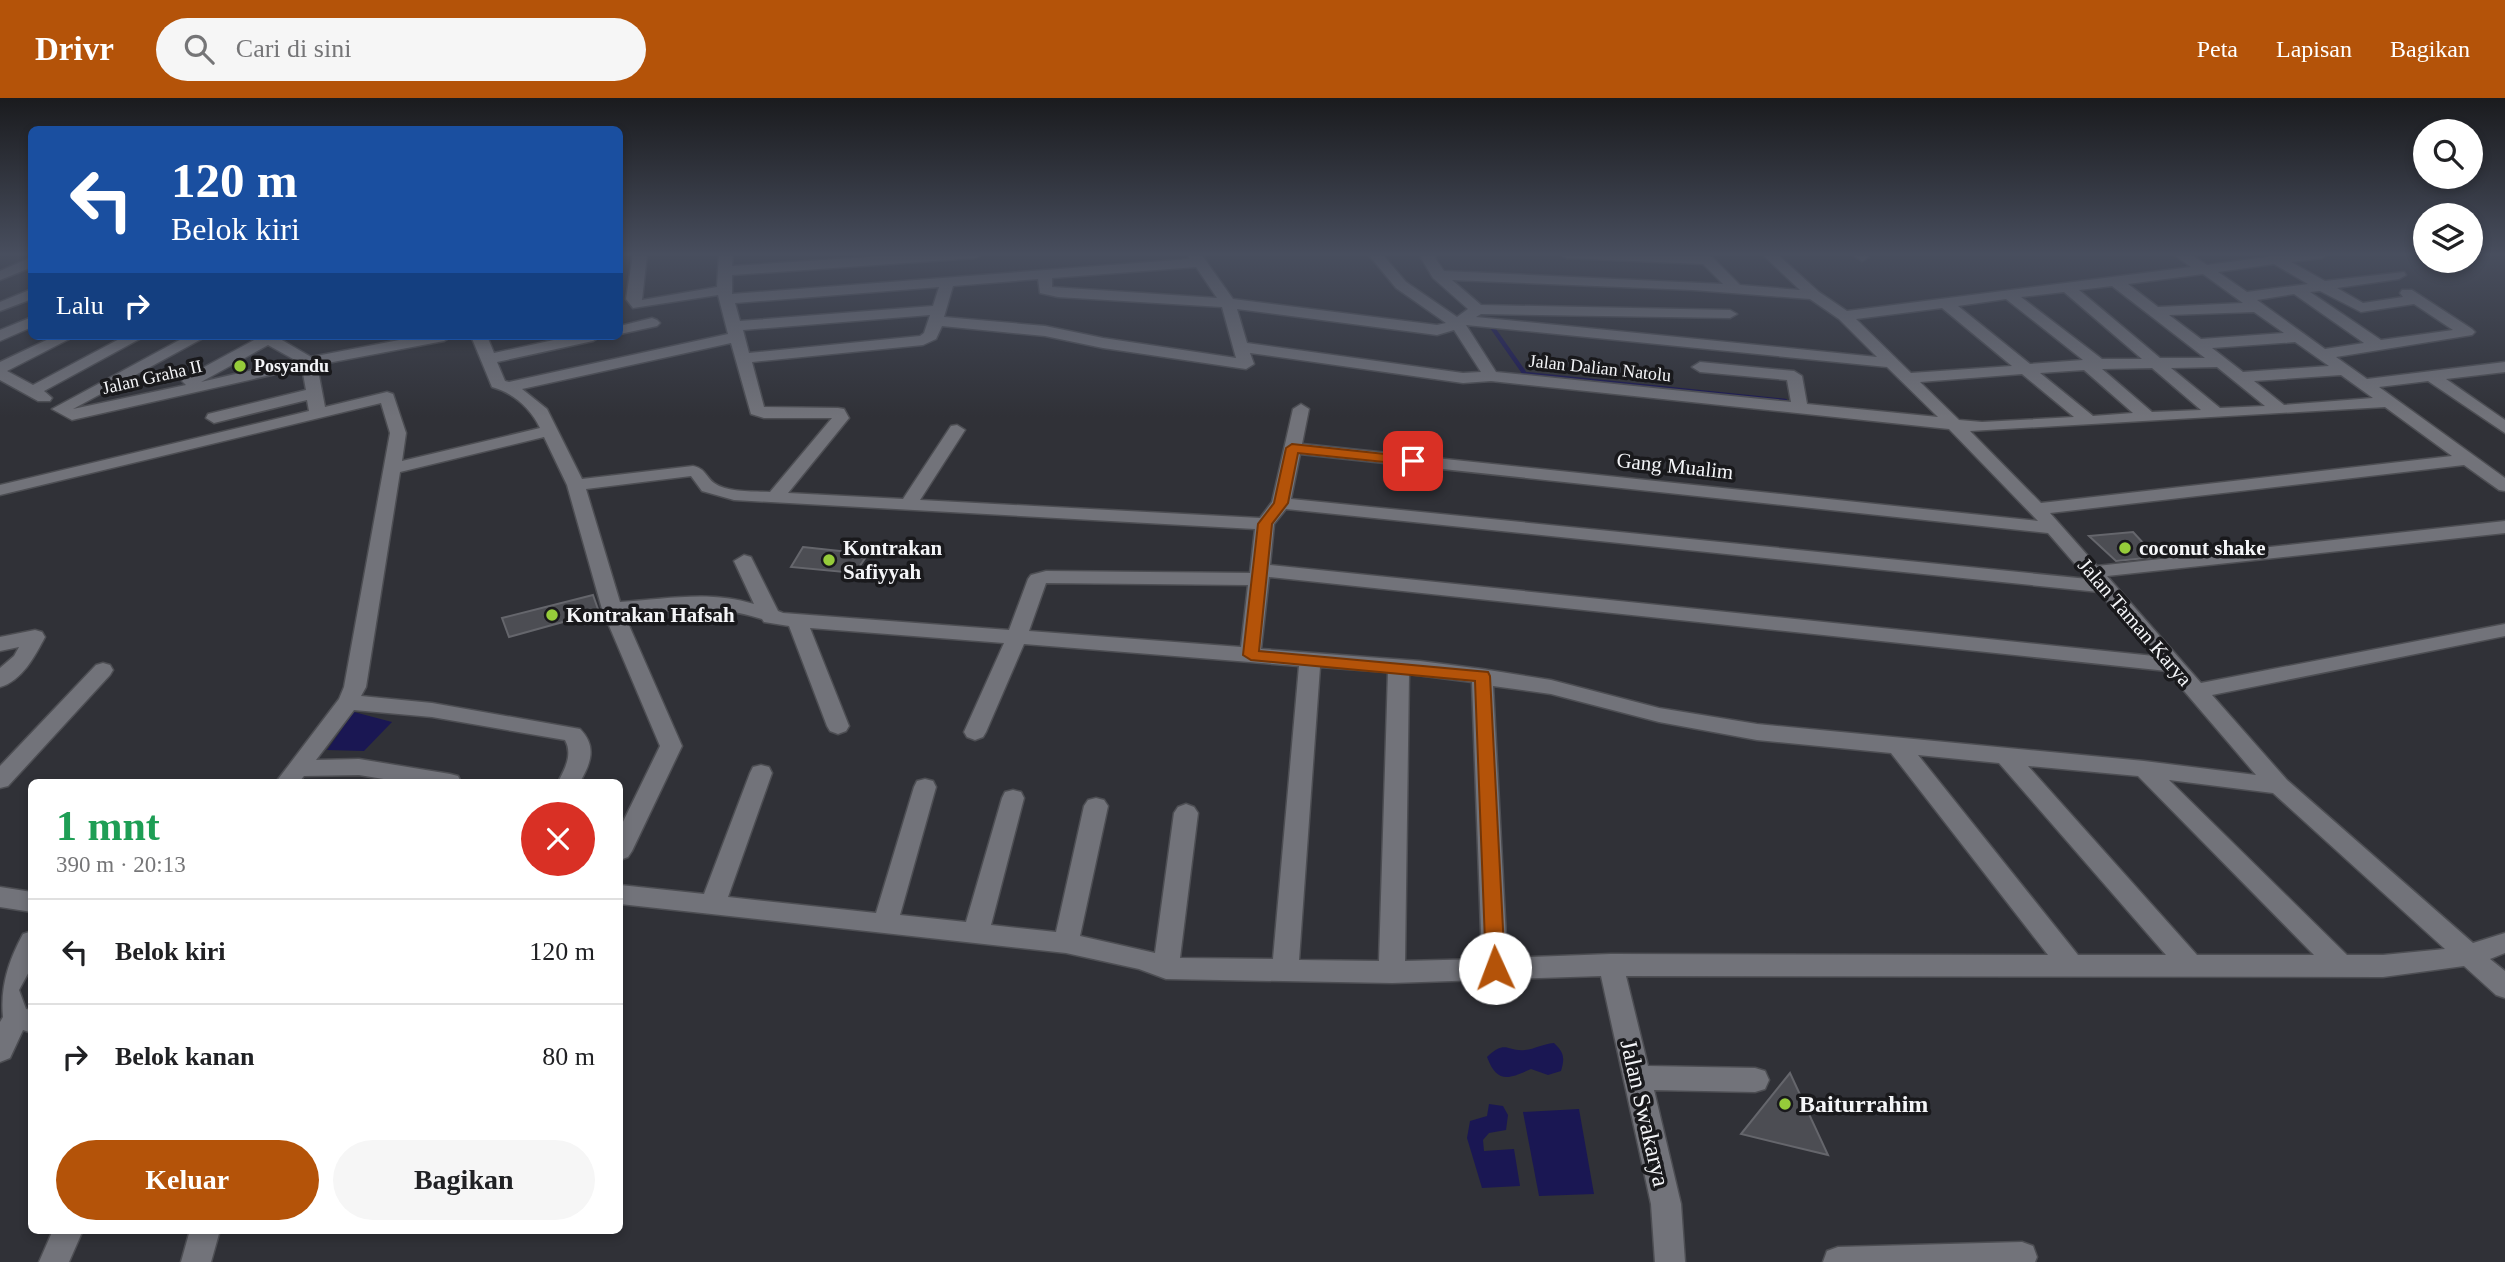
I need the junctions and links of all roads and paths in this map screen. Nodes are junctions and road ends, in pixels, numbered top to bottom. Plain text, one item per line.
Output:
1 (729, 308) edge
2 (938, 308) edge
3 (1230, 308) edge
4 (1269, 308) edge
5 (1438, 308) edge
6 (1701, 308) edge
7 (1832, 308) edge
8 (1898, 308) edge
9 (1952, 308) edge
10 (2025, 308) edge
11 (2092, 308) edge
12 (2153, 308) edge
13 (2225, 308) edge
14 (2260, 308) edge
15 (2324, 308) edge
16 (2359, 308) edge
17 (2431, 308) edge
18 (1477, 309) joint
19 (2157, 311) junction
20 (2330, 312) junction
21 (1703, 314) junction
22 (1730, 314) dead end
23 (938, 316) junction
24 (1843, 316) junction
25 (1460, 322) junction
26 (28, 323) edge
27 (652, 323) dead end
28 (623, 329) edge
29 (735, 331) junction
30 (0, 336) edge
31 (2296, 337) junction
32 (58, 340) edge
33 (129, 340) edge
34 (192, 340) edge
35 (261, 340) edge
36 (271, 340) edge
37 (387, 340) edge
38 (423, 340) edge
39 (481, 340) edge
40 (575, 340) edge
41 (2198, 344) junction
42 (397, 345) junction
43 (2377, 345) junction
44 (1242, 347) junction
45 (2322, 354) junction
46 (741, 358) junction
47 (488, 359) junction
48 (309, 362) junction
49 (2156, 362) junction
50 (2221, 362) junction
51 (2093, 365) junction
52 (1700, 367) dead end
53 (2505, 367) edge
54 (2025, 369) junction
55 (2487, 369) junction
56 (0, 370) edge
57 (2344, 370) junction
58 (1898, 371) junction
59 (1491, 376) junction
60 (2431, 376) junction
61 (2237, 377) junction
62 (2505, 382) edge
63 (2367, 384) junction
64 (509, 387) junction
65 (33, 391) junction
66 (167, 394) junction
67 (2390, 402) junction
68 (316, 403) junction
69 (1301, 409) dead end
70 (1800, 409) junction
71 (2280, 410) junction
72 (67, 412) junction
73 (2215, 413) junction
74 (2147, 417) junction
75 (214, 418) dead end
76 (2089, 421) junction
77 (1955, 425) junction
78 (2505, 428) edge
79 (957, 430) dead end
80 (550, 431) junction
81 (1292, 448) junction
82 (2468, 459) junction
83 (391, 469) junction
84 (576, 485) junction
85 (2505, 486) edge
86 (0, 490) edge
87 (774, 498) junction
88 (1281, 503) junction
89 (908, 505) junction
90 (2036, 509) junction
91 (1265, 524) junction
92 (2505, 527) edge
93 (2053, 528) junction
94 (744, 561) dead end
95 (1260, 575) junction
96 (2099, 579) junction
97 (612, 609) junction
98 (771, 618) junction
99 (797, 620) junction
100 (2505, 630) edge
101 (1017, 638) junction
102 (0, 644) edge
103 (1251, 655) junction
104 (1310, 661) junction
105 (2172, 665) junction
106 (1399, 667) junction
107 (103, 670) dead end
108 (1482, 676) junction
109 (0, 680) edge
110 (2194, 691) junction
111 (348, 702) junction
112 (838, 726) dead end
113 (975, 732) dead end
114 (1898, 746) junction
115 (2006, 756) junction
116 (2144, 769) junction
117 (761, 773) dead end
118 (292, 775) edge
119 (432, 779) edge
120 (571, 779) edge
121 (0, 780) edge
122 (2279, 786) junction
123 (925, 787) dead end
124 (1013, 798) dead end
125 (1096, 806) dead end
126 (1186, 813) dead end
127 (623, 845) edge
128 (623, 895) edge
129 (0, 897) edge
130 (28, 901) edge
131 (713, 904) junction
132 (886, 922) junction
133 (976, 932) junction
134 (1066, 943) junction
135 (2505, 943) edge
136 (28, 948) edge
137 (2470, 956) junction
138 (2070, 964) junction
139 (2189, 964) junction
140 (1611, 965) junction
141 (2341, 966) junction
142 (1166, 968) junction
143 (1495, 968) junction
144 (1285, 969) junction
145 (1392, 972) junction
146 (2505, 987) edge
147 (3, 989) edge
148 (24, 1019) edge
149 (0, 1050) edge
150 (1637, 1079) junction
151 (1755, 1080) dead end
152 (66, 1234) edge
153 (208, 1234) edge
154 (2022, 1257) dead end
155 (54, 1262) edge
156 (196, 1262) edge
157 (1670, 1262) edge
158 (1838, 1262) edge

1 - 29 street
2 - 23 street
3 - 44 street
4 - 25 street
5 - 25 street
6 - 21 street
7 - 24 street, Jalan Taman Karya
8 - 24 street
9 - 54 street
10 - 51 street
11 - 49 street
12 - 19 street
13 - 19 street
14 - 31 street
15 - 20 street
16 - 20 street
17 - 43 street
18 - 21 street
18 - 25 street
19 - 41 street
20 - 43 street
21 - 22 street
23 - 29 street
23 - 44 street
23 - 46 street
24 - 58 street, Jalan Taman Karya
25 - 58 street
25 - 59 street
26 - 30 street
27 - 28 street
29 - 46 street
29 - 64 street
31 - 41 street
31 - 45 street
32 - 56 street
33 - 65 street
34 - 72 street
35 - 66 street
36 - 48 street
37 - 42 street
38 - 42 street, Jalan Graha II
39 - 47 street
40 - 47 street
41 - 50 street
42 - 48 street, Jalan Graha II
43 - 45 street
44 - 59 street, Jalan Dalian Natolu
45 - 57 street
46 - 87 street
47 - 64 street
48 - 66 street, Jalan Graha II
48 - 68 street
49 - 50 street
49 - 51 street
49 - 73 street
50 - 61 street
51 - 54 street
51 - 74 street
52 - 70 street
53 - 55 street
54 - 58 street
54 - 76 street
55 - 60 street
55 - 62 street
56 - 65 street
57 - 61 street
57 - 63 street
58 - 77 street, Jalan Taman Karya
59 - 70 street, Jalan Dalian Natolu
60 - 63 street
60 - 78 street
61 - 71 street
63 - 67 street
64 - 80 street
65 - 72 street
66 - 72 street, Jalan Graha II
67 - 71 street, Jalan Dalian Natolu
67 - 82 street
68 - 75 street
68 - 83 street
68 - 86 street
69 - 81 street
70 - 77 street, Jalan Dalian Natolu
71 - 73 street, Jalan Dalian Natolu
73 - 74 street, Jalan Dalian Natolu
74 - 76 street, Jalan Dalian Natolu
76 - 77 street, Jalan Dalian Natolu
77 - 90 street, Jalan Taman Karya
79 - 89 street
80 - 83 street
80 - 84 street
81 - 88 street
81 - 93 street, Gang Mualim
82 - 85 street
82 - 90 street
83 - 111 street
84 - 87 street
84 - 97 street
87 - 89 street
88 - 91 street
88 - 96 street
89 - 91 street
90 - 93 street, Jalan Taman Karya
91 - 95 street
92 - 96 street
93 - 96 street, Jalan Taman Karya
94 - 98 street
95 - 101 street
95 - 103 street
95 - 105 street
96 - 105 street, Jalan Taman Karya
97 - 98 street
97 - 127 street
98 - 99 street
99 - 101 street
99 - 112 street
100 - 110 street
101 - 103 street
101 - 113 street
102 - 109 street
103 - 104 street
104 - 106 street
104 - 144 street
105 - 110 street, Jalan Taman Karya
106 - 108 street
106 - 145 street
107 - 121 street
108 - 114 street
108 - 143 street
110 - 122 street, Jalan Taman Karya
111 - 118 street
111 - 120 street
114 - 115 street
114 - 138 street
115 - 116 street
115 - 139 street
116 - 122 street
116 - 141 street
117 - 131 street
118 - 119 street
122 - 137 street, Jalan Taman Karya
123 - 132 street
124 - 133 street
125 - 134 street
126 - 142 street
128 - 131 street
129 - 130 street
131 - 132 street
132 - 133 street
133 - 134 street
134 - 142 street
135 - 137 street
136 - 147 street
137 - 141 street
137 - 146 street, Jalan Taman Karya
138 - 139 street
138 - 140 street
139 - 141 street
140 - 143 street
140 - 150 street, Jalan Swakarya
142 - 144 street
143 - 145 street
144 - 145 street
147 - 148 street
148 - 149 street
150 - 151 street
150 - 157 street, Jalan Swakarya
152 - 155 street
153 - 156 street
154 - 158 street

